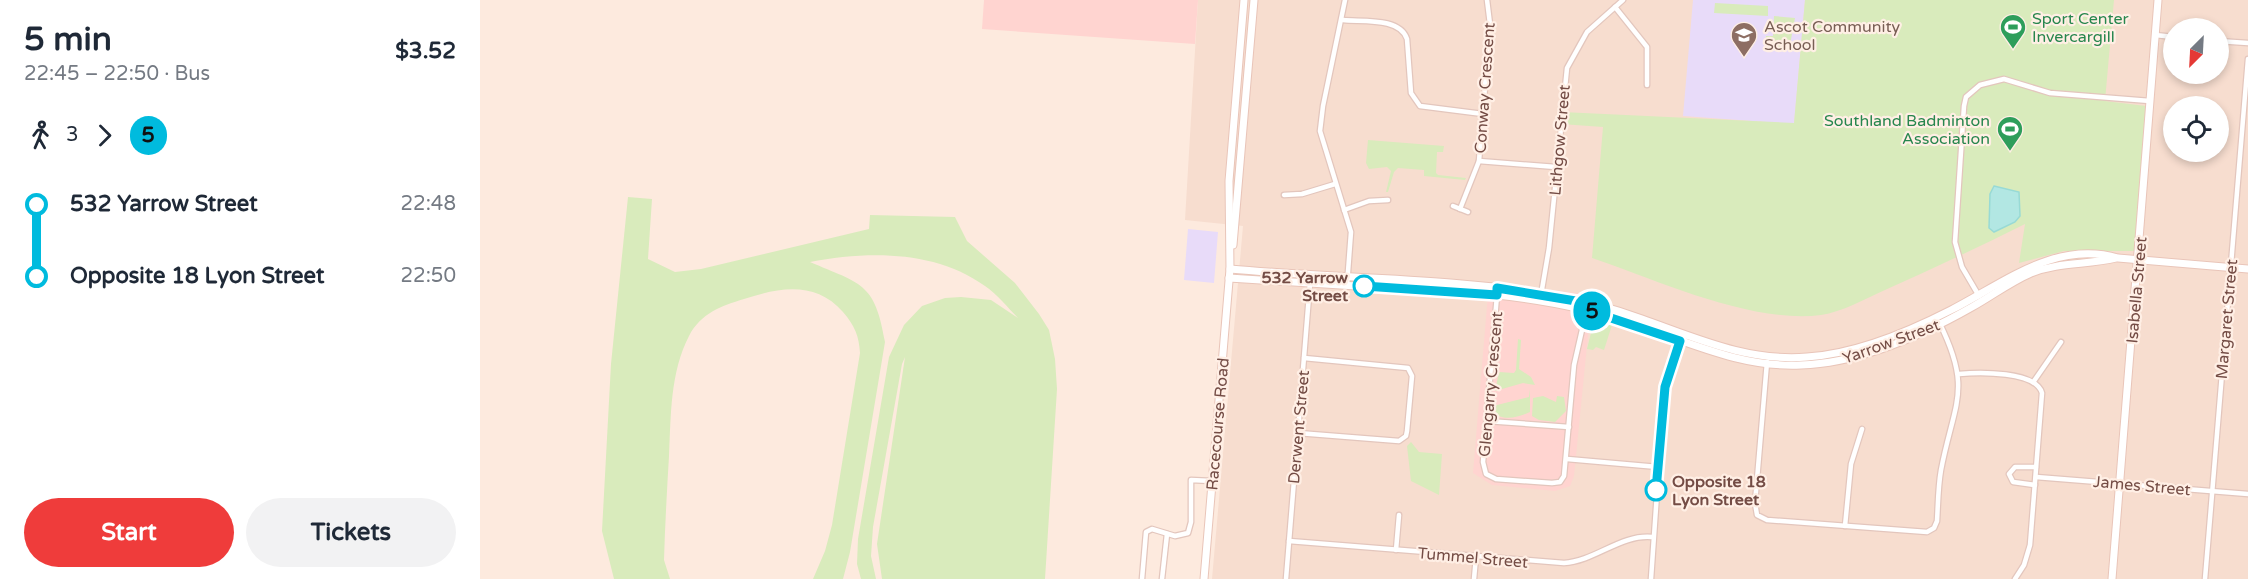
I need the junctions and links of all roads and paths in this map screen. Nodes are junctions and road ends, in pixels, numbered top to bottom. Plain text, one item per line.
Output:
1 (1245, 0) edge
2 (1254, 0) edge
3 (1345, 0) edge
4 (1487, 0) edge
5 (1623, 0) edge
6 (2158, 0) edge
7 (1615, 7) junction
8 (1343, 20) junction
9 (2155, 35) junction
10 (2163, 36) edge
11 (2229, 42) edge
12 (2248, 43) edge
13 (2248, 59) edge
14 (1647, 85) dead end
15 (2150, 101) junction
16 (1483, 114) junction
17 (1233, 141) junction
18 (1242, 141) junction
19 (1479, 161) junction
20 (1556, 168) junction
21 (1335, 184) junction
22 (1284, 195) dead end
23 (1388, 200) dead end
24 (1453, 206) dead end
25 (1460, 209) junction
26 (1344, 210) junction
27 (1468, 212) dead end
28 (2138, 259) junction
29 (2230, 267) junction
30 (1230, 269) junction
31 (2248, 269) edge
32 (1229, 278) junction
33 (1310, 279) junction
34 (1348, 281) junction
35 (1497, 291) junction
36 (1541, 297) junction
37 (1980, 298) junction
38 (1587, 306) junction
39 (1939, 320) junction
40 (1682, 337) junction
41 (2061, 342) dead end
42 (1304, 358) junction
43 (1767, 360) junction
44 (1959, 374) junction
45 (2034, 381) junction
46 (1487, 421) junction
47 (1569, 427) junction
48 (1862, 429) dead end
49 (1298, 433) junction
50 (1567, 459) junction
51 (1658, 467) junction
52 (2036, 467) junction
53 (2036, 477) junction
54 (1212, 481) junction
55 (2120, 483) junction
56 (2035, 485) junction
57 (2212, 491) junction
58 (2248, 494) edge
59 (1399, 515) dead end
60 (1845, 526) junction
61 (1167, 534) junction
62 (1652, 537) junction
63 (1289, 541) junction
64 (1396, 550) junction
65 (1476, 557) junction
66 (1142, 579) edge
67 (1162, 579) edge
68 (1204, 579) edge
69 (1286, 579) edge
70 (1474, 579) edge
71 (1650, 579) edge
72 (2015, 579) edge
73 (2112, 579) edge
74 (2205, 579) edge

1 - 17 street, Racecourse Road
2 - 18 street, Racecourse Road
3 - 8 street
4 - 16 street, Conway Crescent
5 - 7 street, Lithgow Street
6 - 9 street, Isabella Street
7 - 14 street
7 - 20 street, Lithgow Street
8 - 16 street
8 - 21 street
9 - 10 street
9 - 15 street, Isabella Street
11 - 12 street
13 - 29 street, Margaret Street
15 - 28 street, Isabella Street
15 - 37 street
16 - 19 street, Conway Crescent
17 - 18 street
17 - 30 street, Racecourse Road
18 - 30 street, Racecourse Road
19 - 20 street
19 - 25 street, Conway Crescent
20 - 36 street, Lithgow Street
21 - 22 street
21 - 26 street
23 - 26 street
24 - 25 street
25 - 27 street
26 - 34 street
28 - 29 street, Yarrow Street
28 - 37 street, Yarrow Street
28 - 55 street, Isabella Street
29 - 31 street, Yarrow Street
29 - 57 street, Margaret Street
30 - 32 street, Racecourse Road
30 - 33 street, Yarrow Street
32 - 33 street, Yarrow Street
32 - 54 street, Racecourse Road
33 - 34 street, Yarrow Street
33 - 42 street, Derwent Street
34 - 35 street, Yarrow Street
35 - 36 street, Yarrow Street
35 - 46 street, Glengarry Crescent
36 - 38 street, Yarrow Street
37 - 39 street, Yarrow Street
38 - 40 street, Yarrow Street
38 - 47 street, Glengarry Crescent
39 - 43 street, Yarrow Street
39 - 44 street
40 - 43 street, Yarrow Street
40 - 51 street
41 - 45 street
42 - 49 street, Derwent Street
42 - 49 street
43 - 60 street
44 - 45 street
44 - 60 street
45 - 52 street
46 - 47 street
46 - 50 street, Glengarry Crescent
47 - 50 street, Glengarry Crescent
48 - 60 street
49 - 63 street, Derwent Street
50 - 51 street
51 - 62 street
52 - 53 street
52 - 56 street
53 - 55 street, James Street
53 - 56 street
54 - 61 street
54 - 68 street, Racecourse Road
55 - 57 street, James Street
55 - 73 street, Isabella Street
56 - 72 street
57 - 58 street, James Street
57 - 74 street, Margaret Street
59 - 64 street
61 - 66 street
61 - 67 street
62 - 65 street, Tummel Street
62 - 71 street
63 - 64 street, Tummel Street
63 - 69 street, Derwent Street
64 - 65 street, Tummel Street
65 - 70 street

